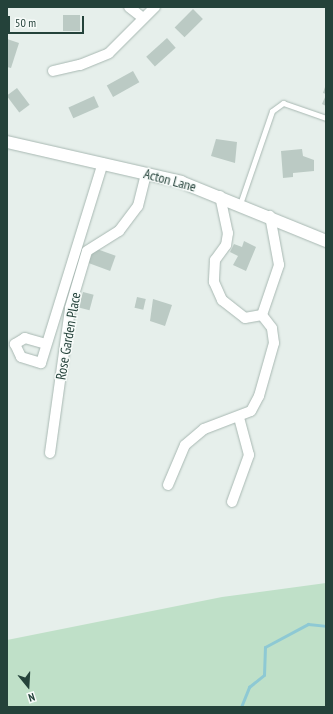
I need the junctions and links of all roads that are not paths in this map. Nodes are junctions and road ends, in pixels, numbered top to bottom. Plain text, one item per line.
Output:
1 (129, 7) edge
2 (155, 7) edge
3 (143, 18) junction
4 (53, 71) dead end
5 (326, 118) edge
6 (7, 142) edge
7 (103, 163) junction
8 (146, 174) junction
9 (220, 196) junction
10 (240, 204) junction
11 (270, 216) junction
12 (325, 239) edge
13 (262, 315) junction
14 (46, 344) dead end
15 (239, 418) junction
16 (50, 453) dead end
17 (168, 485) dead end
18 (232, 502) dead end

1 - 3 street
2 - 3 street
3 - 4 street
5 - 10 lane
6 - 7 street, Acton Lane
7 - 8 street, Acton Lane
7 - 14 street
8 - 9 street, Acton Lane
8 - 16 street, Rose Garden Place
9 - 10 street, Acton Lane
9 - 13 street
10 - 11 street, Acton Lane
11 - 12 street, Acton Lane
11 - 13 street
13 - 15 street
15 - 17 street
15 - 18 street

